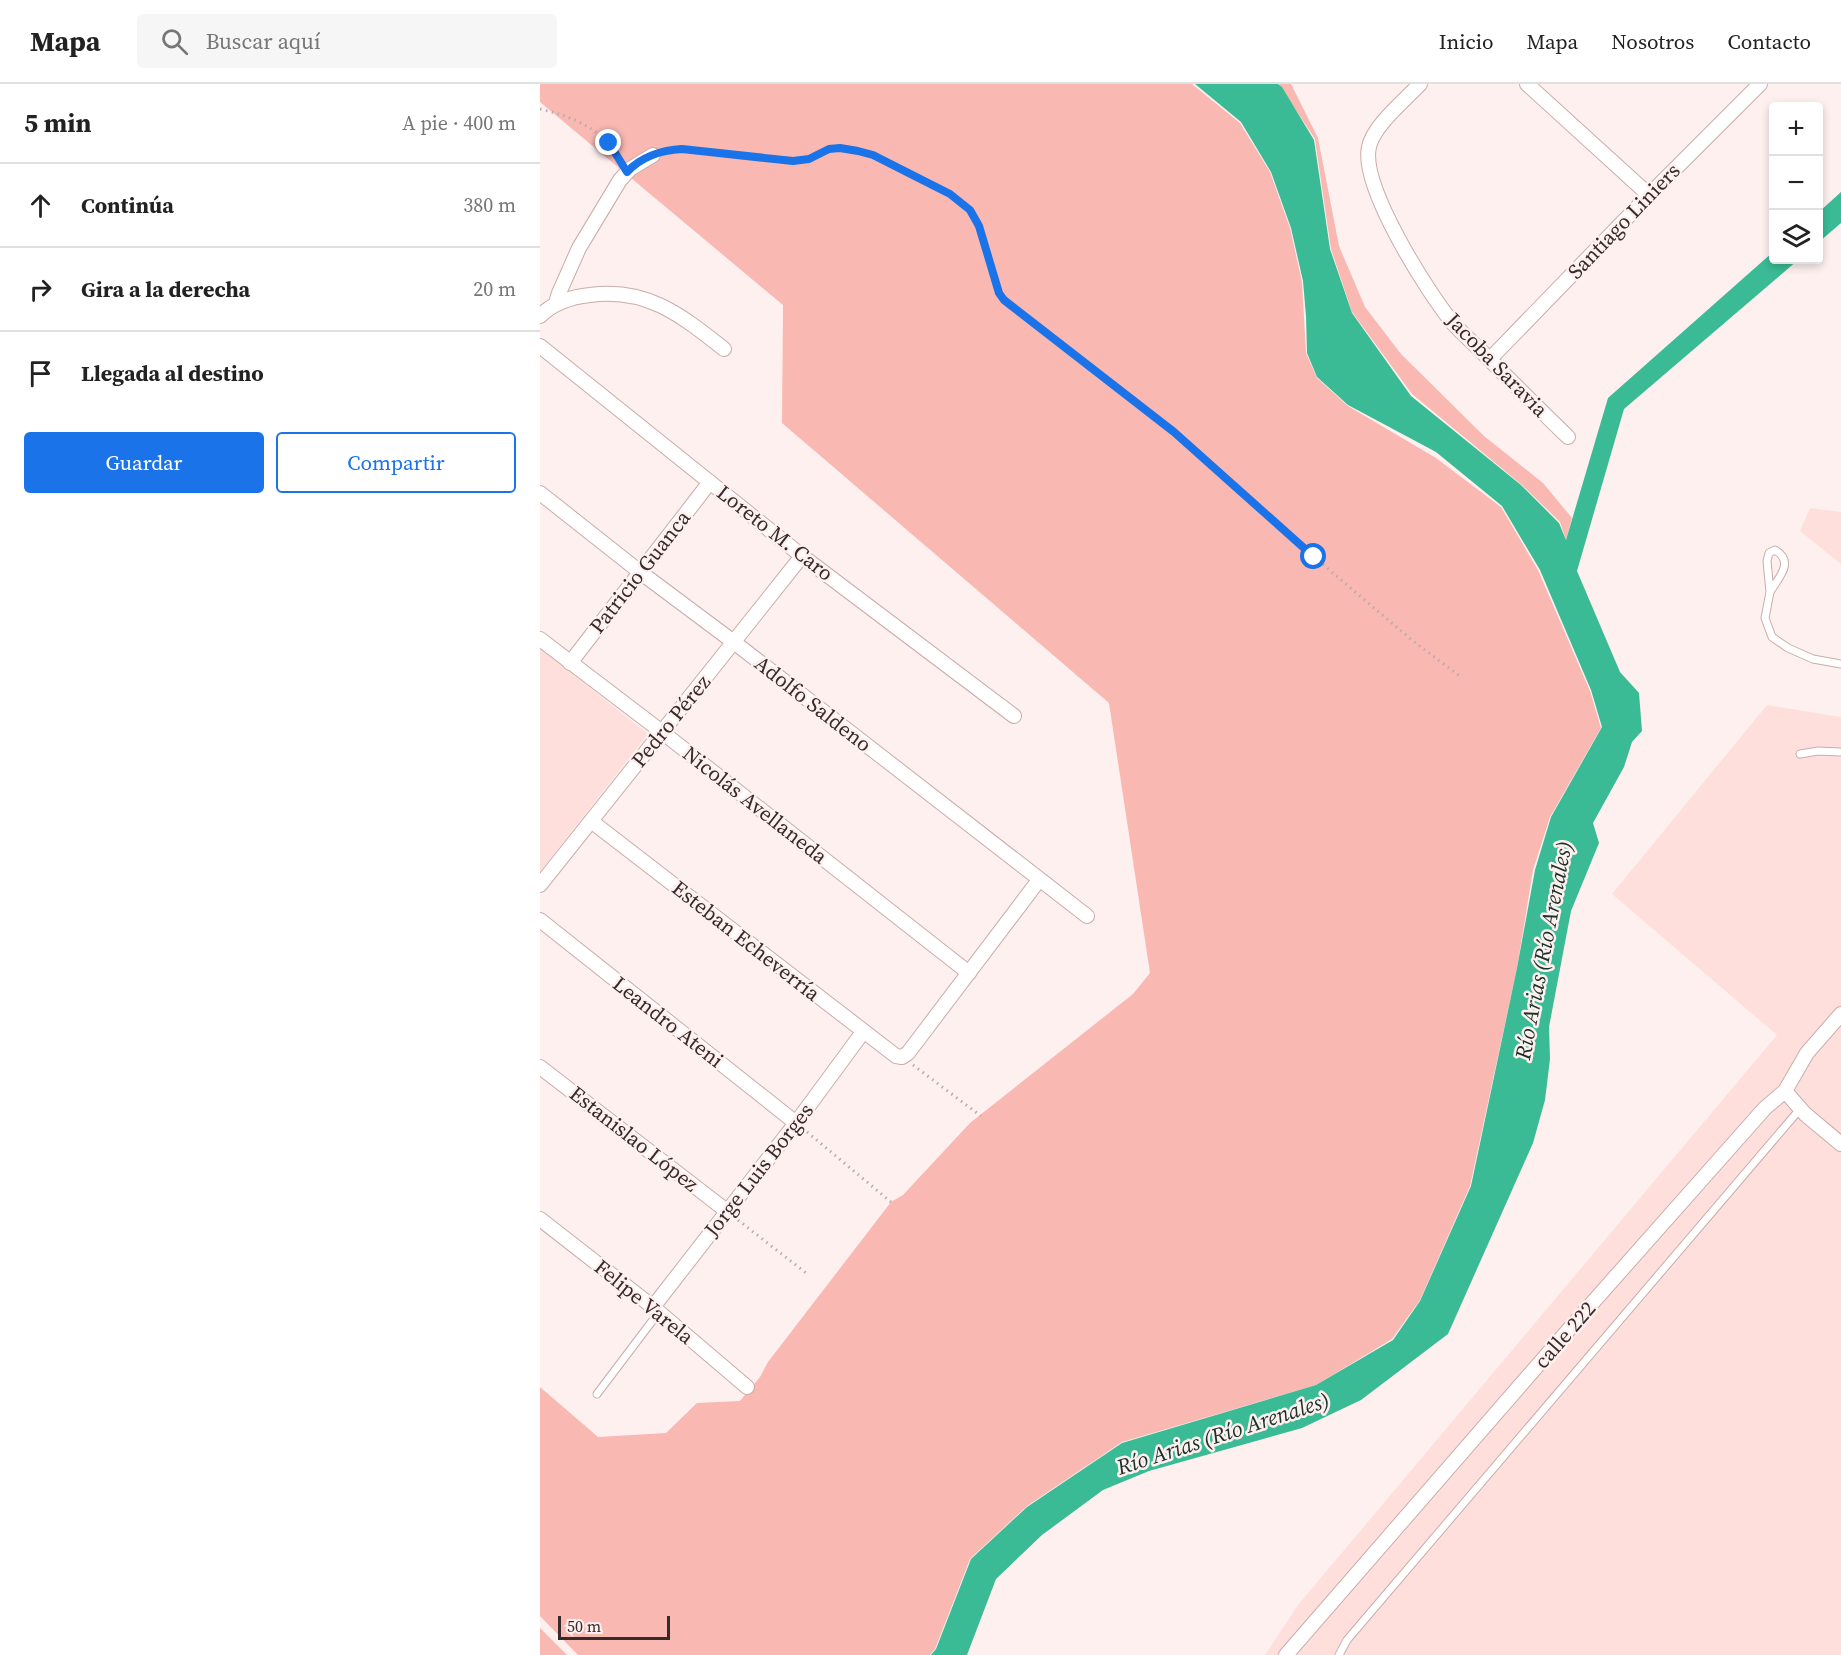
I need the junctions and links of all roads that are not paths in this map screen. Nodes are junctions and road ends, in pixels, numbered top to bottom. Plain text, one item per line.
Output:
1 (1420, 84) edge
2 (1527, 84) edge
3 (1760, 84) edge
4 (652, 155) road end
5 (1649, 195) junction
6 (556, 303) junction
7 (540, 316) edge
8 (540, 346) edge
9 (724, 349) dead end
10 (1490, 359) junction
11 (1568, 437) dead end
12 (710, 482) junction
13 (540, 493) edge
14 (802, 556) junction
15 (640, 572) junction
16 (1770, 592) junction
17 (540, 639) edge
18 (735, 643) junction
19 (570, 663) junction
20 (1841, 664) edge
21 (1014, 716) dead end
22 (662, 732) junction
23 (1841, 752) edge
24 (1800, 754) dead end
25 (591, 821) junction
26 (1039, 880) junction
27 (540, 885) edge
28 (1087, 916) dead end
29 (540, 920) edge
30 (969, 973) junction
31 (1841, 1014) edge
32 (863, 1032) junction
33 (540, 1067) edge
34 (1785, 1090) junction
35 (1800, 1109) junction
36 (796, 1123) junction
37 (1841, 1144) edge
38 (728, 1212) junction
39 (540, 1219) edge
40 (656, 1310) junction
41 (747, 1387) dead end
42 (597, 1394) dead end
43 (1287, 1655) edge
44 (1339, 1655) edge

1 - 10 street, Jacoba Saravia
2 - 5 street
3 - 5 street, Santiago Liniers
4 - 6 street
5 - 10 street, Santiago Liniers
6 - 7 street
6 - 9 street
8 - 12 street, Loreto M. Caro
10 - 11 street, Jacoba Saravia
12 - 14 street, Loreto M. Caro
12 - 15 street, Patricio Guanca
13 - 15 street, Adolfo Saldeno
14 - 18 street, Pedro Pérez
14 - 21 street, Loreto M. Caro
15 - 18 street, Adolfo Saldeno
15 - 19 street, Patricio Guanca
16 - 16 lane
16 - 20 lane
17 - 19 street, Nicolás Avellaneda
18 - 22 street, Pedro Pérez
18 - 26 street, Adolfo Saldeno
19 - 22 street, Nicolás Avellaneda
22 - 25 street, Pedro Pérez
22 - 30 street, Nicolás Avellaneda
23 - 24 lane
25 - 27 street, Pedro Pérez
25 - 32 street, Esteban Echeverría
26 - 28 street, Adolfo Saldeno
26 - 30 street
29 - 36 street, Leandro Ateni
30 - 32 street, Esteban Echeverría
31 - 34 street, calle 222
32 - 36 street, Jorge Luis Borges
33 - 38 street, Estanislao López
34 - 35 street
34 - 43 street, calle 222
35 - 37 street
35 - 44 lane
36 - 38 street, Jorge Luis Borges
38 - 40 street, Jorge Luis Borges
39 - 40 street, Felipe Varela
40 - 41 street, Felipe Varela
40 - 42 lane

